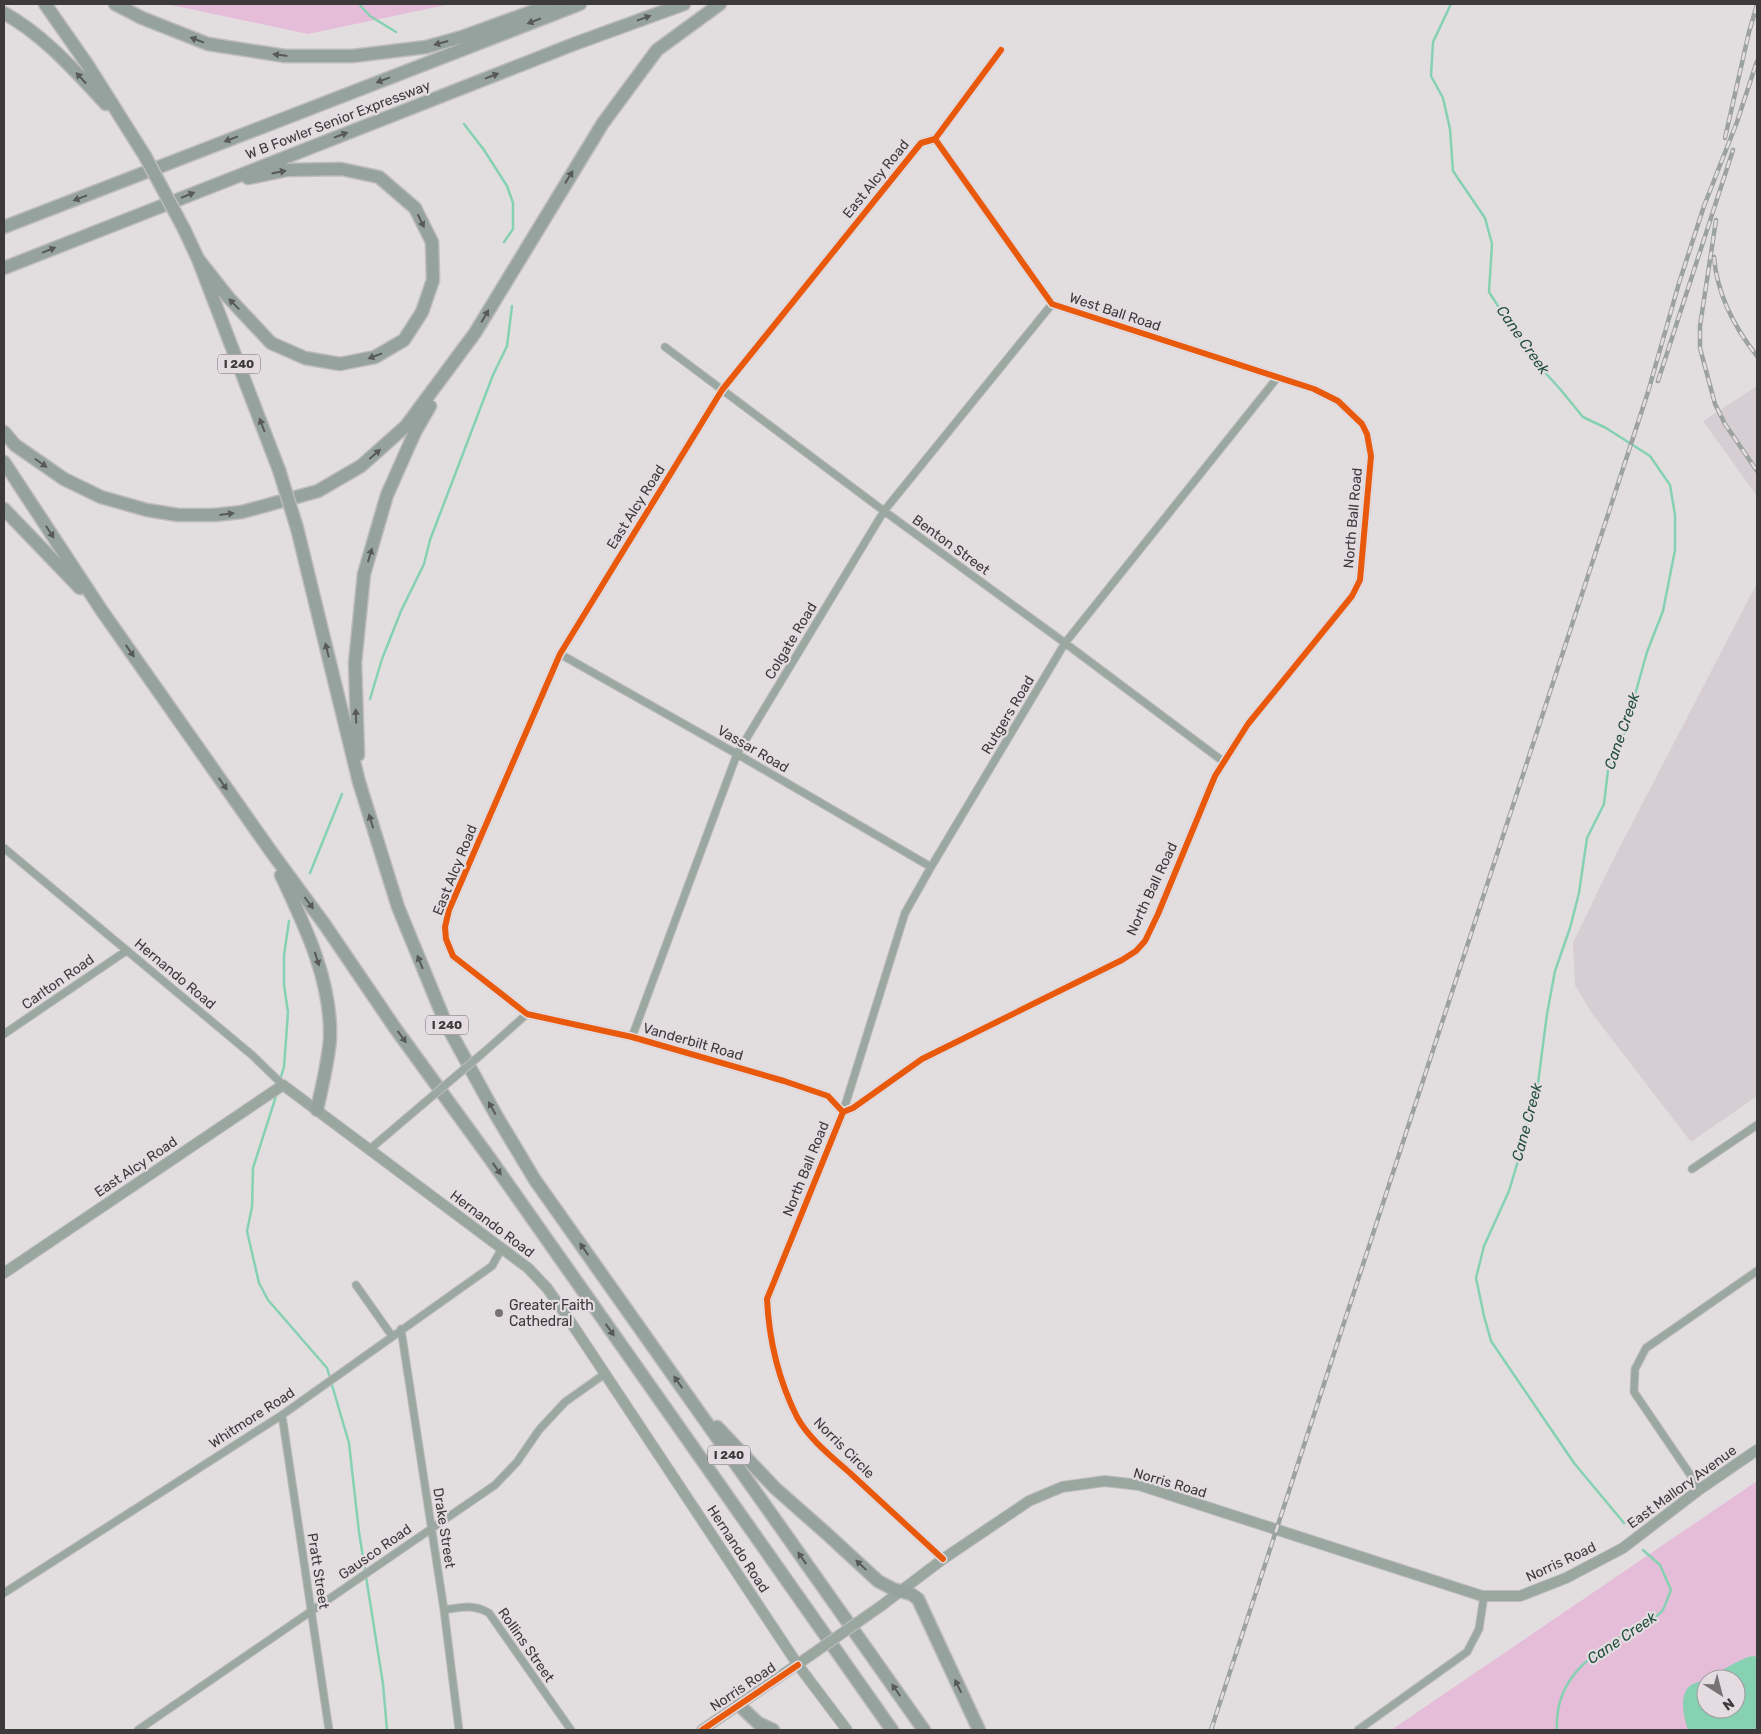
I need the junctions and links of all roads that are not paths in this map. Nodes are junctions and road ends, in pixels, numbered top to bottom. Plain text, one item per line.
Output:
1 (45, 4) edge
2 (115, 4) edge
3 (553, 4) edge
4 (580, 4) edge
5 (684, 4) edge
6 (720, 4) edge
7 (4, 13) edge
8 (1001, 50) dead end
9 (127, 126) junction
10 (935, 139) junction
11 (214, 185) junction
12 (4, 227) edge
13 (198, 259) junction
14 (4, 268) edge
15 (1052, 304) junction
16 (665, 347) dead end
17 (459, 357) junction
18 (1278, 378) junction
19 (722, 390) junction
20 (1356, 417) joint
21 (4, 432) edge
22 (4, 462) edge
23 (4, 509) edge
24 (884, 511) junction
25 (102, 611) junction
26 (1065, 643) junction
27 (560, 654) junction
28 (737, 754) junction
29 (1224, 762) junction
30 (359, 782) junction
31 (4, 848) edge
32 (270, 850) junction
33 (931, 867) junction
34 (126, 951) junction
35 (527, 1014) junction
36 (4, 1034) edge
37 (632, 1037) junction
38 (283, 1085) junction
39 (317, 1110) junction
40 (843, 1112) junction
41 (1757, 1125) edge
42 (370, 1149) junction
43 (1692, 1168) dead end
44 (502, 1248) junction
45 (1757, 1271) edge
46 (4, 1273) edge
47 (356, 1284) dead end
48 (767, 1299) joint
49 (402, 1329) junction
50 (392, 1336) junction
51 (606, 1373) junction
52 (693, 1403) junction
53 (282, 1415) junction
54 (1757, 1450) edge
55 (1700, 1489) junction
56 (431, 1528) junction
57 (1623, 1548) joint
58 (943, 1559) junction
59 (902, 1590) junction
60 (4, 1593) edge
61 (1484, 1596) junction
62 (444, 1610) junction
63 (312, 1611) junction
64 (798, 1665) junction
65 (739, 1705) junction
66 (138, 1730) edge
67 (329, 1730) edge
68 (459, 1730) edge
69 (571, 1730) edge
70 (702, 1730) edge
71 (773, 1730) edge
72 (847, 1730) edge
73 (892, 1730) edge
74 (924, 1730) edge
75 (979, 1730) edge
76 (1358, 1730) edge

1 - 9 highway
3 -> 2 highway
4 -> 12 highway, W B Fowler Senior Expressway
11 -> 5 highway, W B Fowler Senior Expressway
17 -> 6 highway
9 -> 7 highway
8 - 10 street, East Alcy Road
9 - 13 highway, I 240, bridge
10 - 15 street, West Ball Road
10 - 19 street, East Alcy Road
11 -> 13 highway
14 -> 11 highway, W B Fowler Senior Expressway
30 -> 13 highway, I 240, bridge
15 - 18 street, West Ball Road
15 - 24 street, Colgate Road
16 - 19 street, Benton Street
21 -> 17 highway
30 -> 17 highway
18 - 20 street, West Ball Road
18 - 26 street, Rutgers Road
19 - 24 street, Benton Street
19 - 27 street, East Alcy Road
20 - 29 street, North Ball Road
22 -> 25 highway
23 - 25 highway
24 - 26 street, Benton Street
24 - 28 street, Colgate Road
25 -> 32 highway, I 240
26 - 29 street, Benton Street
26 - 33 street, Rutgers Road
27 - 28 street, Vassar Road
27 - 35 street, East Alcy Road
28 - 33 street, Vassar Road
28 - 37 street, Colgate Road
29 - 40 street, North Ball Road
52 -> 30 highway, I 240
31 - 34 street, Hernando Road
32 -> 39 highway
32 -> 73 highway, I 240
33 - 40 street, Rutgers Road
34 - 36 street, Carlton Road
34 - 38 street, Hernando Road
35 - 37 street, Vanderbilt Road
35 - 42 street, bridge
37 - 40 street, Vanderbilt Road
38 - 39 main road, Hernando Road
38 - 46 main road, East Alcy Road
39 - 42 main road, Hernando Road
40 - 48 street, North Ball Road
41 - 43 street
42 - 44 main road, Hernando Road
44 - 49 street, Whitmore Road
44 - 51 main road, Hernando Road
45 - 55 street
47 - 50 street
48 - 58 street, Norris Circle
49 - 50 street, Whitmore Road
49 - 56 street, Drake Street
50 - 53 street, Whitmore Road
51 - 56 street, Gausco Road
51 - 64 main road, Hernando Road
59 -> 52 highway
74 -> 52 highway, I 240
53 - 60 street, Whitmore Road
53 - 63 street, Pratt Street
54 - 55 main road, East Mallory Avenue
55 - 57 main road, East Mallory Avenue
56 - 62 street, Drake Street
56 - 63 street, Gausco Road
57 - 61 main road, Norris Road
58 - 59 main road, Norris Road
58 - 61 main road, Norris Road
59 - 64 main road, Norris Road, bridge
75 -> 59 highway
61 - 76 street
62 - 68 street, Drake Street
62 - 69 street, Rollins Street
63 - 66 street, Gausco Road
63 - 67 street, Pratt Street
64 - 65 main road, Norris Road
64 - 72 main road, Hernando Road
65 - 70 main road, Norris Road
65 - 71 highway

